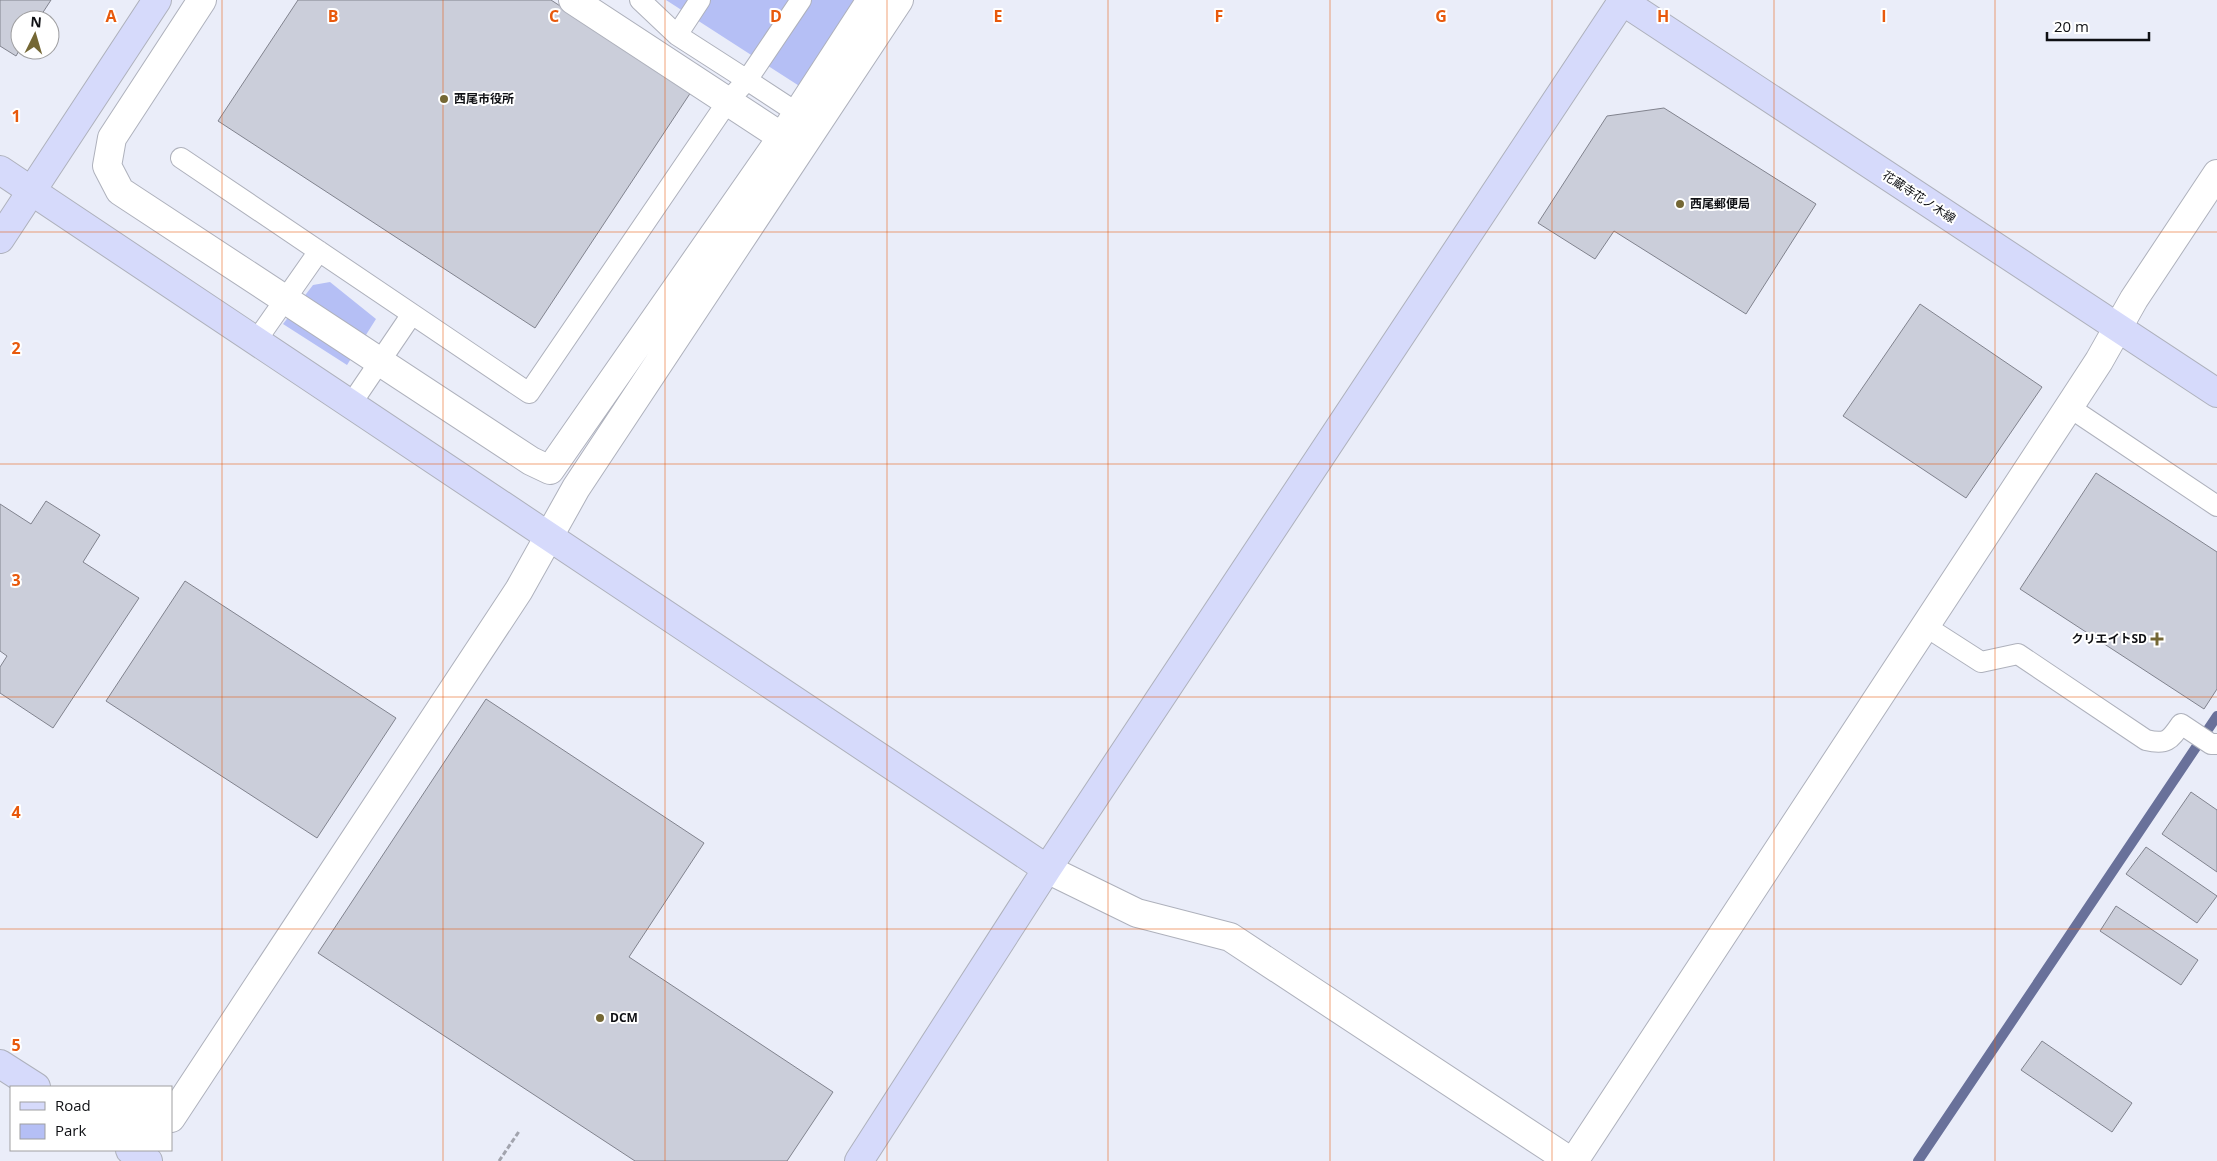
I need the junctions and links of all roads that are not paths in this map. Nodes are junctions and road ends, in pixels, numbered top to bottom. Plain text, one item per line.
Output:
1 (157, 0) edge
2 (202, 0) edge
3 (573, 0) edge
4 (640, 0) edge
5 (700, 0) edge
6 (801, 0) edge
7 (871, 0) edge
8 (900, 0) edge
9 (1622, 0) edge
10 (676, 35) junction
11 (747, 80) junction
12 (728, 101) junction
13 (807, 119) junction
14 (782, 137) junction
15 (182, 158) dead end
16 (0, 170) edge
17 (2217, 174) edge
18 (31, 191) junction
19 (0, 239) edge
20 (319, 252) junction
21 (286, 300) junction
22 (412, 314) junction
23 (2118, 328) junction
24 (256, 341) junction
25 (379, 361) junction
26 (2217, 393) edge
27 (351, 404) junction
28 (2069, 407) junction
29 (2217, 506) edge
30 (549, 537) junction
31 (1925, 626) junction
32 (2208, 741) edge
33 (1048, 869) junction
34 (0, 1064) edge
35 (34, 1086) edge
36 (172, 1116) edge
37 (132, 1151) edge
38 (148, 1161) edge
39 (859, 1161) edge
40 (1572, 1161) edge

1 - 18 street
2 - 21 street
3 - 12 street
4 - 10 lane
5 - 10 lane
6 - 11 lane
7 - 13 street
8 - 13 street
9 - 23 street, 花蔵寺花ノ木線
9 - 33 street
10 - 11 lane
11 - 12 lane
11 - 13 lane
12 - 14 street
12 - 22 lane
13 - 14 street
13 - 30 street
14 - 25 street
15 - 20 lane
16 - 18 street
17 - 23 street
18 - 19 street
18 - 24 street
20 - 21 lane
20 - 22 lane
21 - 24 lane
21 - 25 street
22 - 25 lane
23 - 26 street, 花蔵寺花ノ木線
23 - 28 street
24 - 27 street
25 - 27 lane
27 - 30 street
28 - 29 lane
28 - 31 street
30 - 33 street
30 - 36 street
31 - 32 lane
31 - 40 street
33 - 39 street
33 - 40 street
34 - 35 street
37 - 38 street

